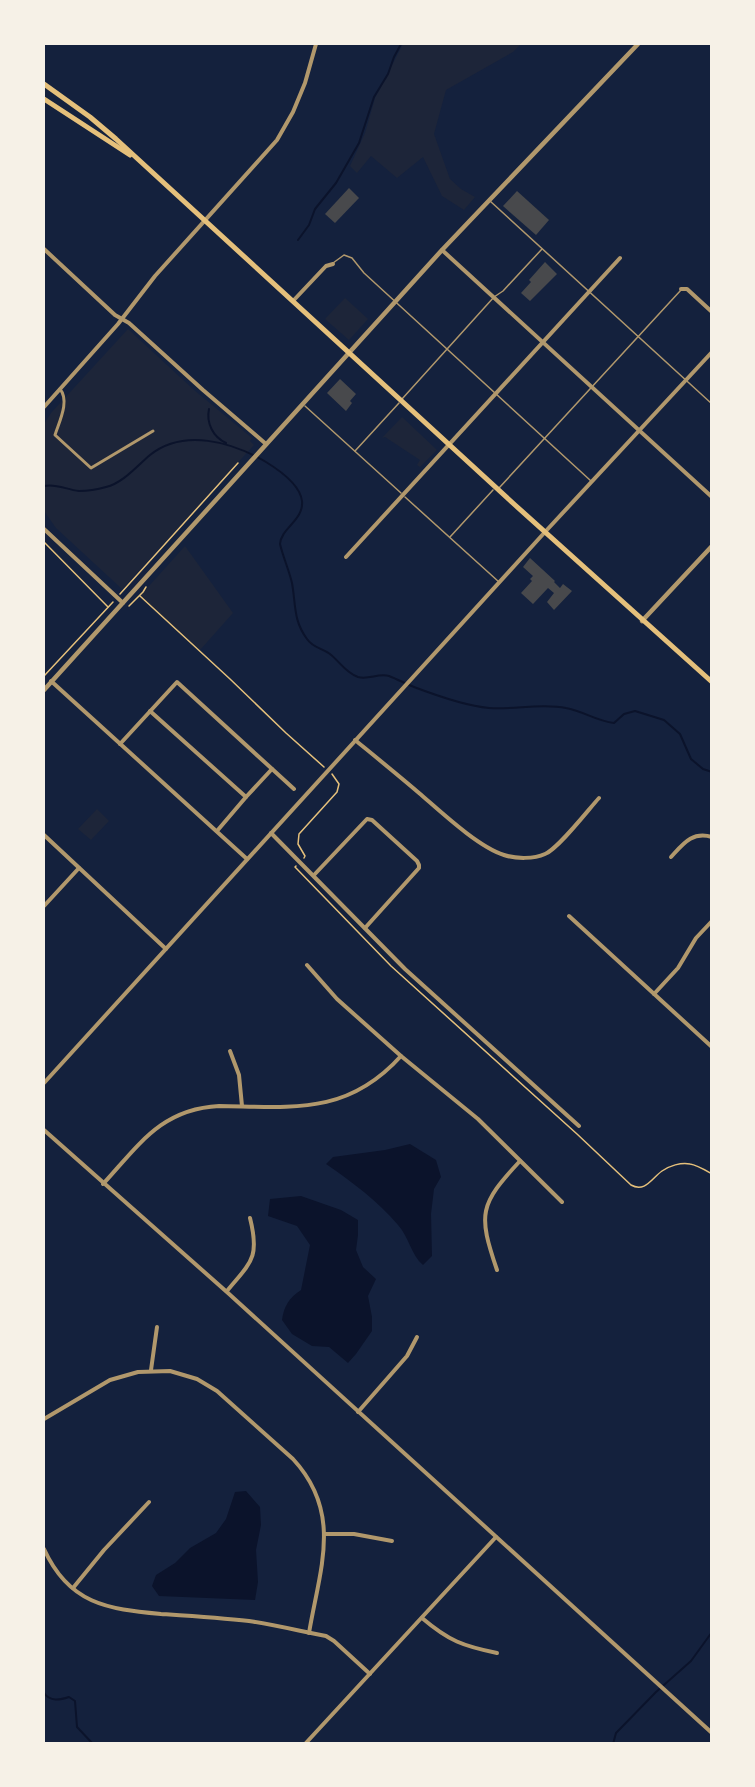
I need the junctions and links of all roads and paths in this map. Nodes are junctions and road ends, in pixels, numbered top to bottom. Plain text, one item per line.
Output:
1 (316, 44) edge
2 (638, 44) edge
3 (44, 84) edge
4 (44, 99) edge
5 (145, 165) junction
6 (489, 200) junction
7 (206, 221) junction
8 (543, 248) junction
9 (44, 249) edge
10 (442, 250) junction
11 (620, 258) dead end
12 (333, 264) joint
13 (681, 289) joint
14 (589, 291) junction
15 (494, 297) junction
16 (293, 301) junction
17 (396, 301) junction
18 (711, 312) edge
19 (122, 319) junction
20 (637, 336) junction
21 (543, 342) junction
22 (447, 348) junction
23 (349, 352) junction
24 (711, 352) edge
25 (685, 380) junction
26 (591, 387) junction
27 (60, 389) junction
28 (496, 393) junction
29 (402, 400) junction
30 (302, 403) junction
31 (711, 404) edge
32 (44, 407) edge
33 (153, 431) dead end
34 (638, 431) junction
35 (545, 438) junction
36 (266, 444) junction
37 (449, 444) junction
38 (355, 451) junction
39 (238, 463) dead end
40 (591, 481) junction
41 (497, 488) junction
42 (403, 495) junction
43 (711, 497) edge
44 (44, 529) edge
45 (545, 532) junction
46 (449, 537) junction
47 (44, 542) edge
48 (711, 546) edge
49 (346, 557) dead end
50 (499, 583) junction
51 (146, 587) dead end
52 (140, 596) junction
53 (117, 598) junction
54 (123, 603) junction
55 (108, 607) junction
56 (124, 611) dead end
57 (114, 612) junction
58 (642, 621) junction
59 (44, 676) edge
60 (51, 681) junction
61 (711, 682) edge
62 (44, 690) edge
63 (150, 711) junction
64 (355, 740) junction
65 (120, 744) junction
66 (272, 769) junction
67 (328, 770) junction
68 (294, 789) dead end
69 (246, 797) junction
70 (599, 798) dead end
71 (217, 831) junction
72 (271, 832) junction
73 (44, 835) edge
74 (711, 837) edge
75 (671, 857) dead end
76 (247, 859) junction
77 (300, 861) junction
78 (79, 867) junction
79 (314, 875) junction
80 (44, 906) edge
81 (569, 916) dead end
82 (711, 921) edge
83 (365, 928) junction
84 (166, 949) junction
85 (307, 965) dead end
86 (654, 994) junction
87 (711, 1047) edge
88 (230, 1051) dead end
89 (400, 1056) junction
90 (44, 1083) edge
91 (242, 1106) junction
92 (579, 1126) dead end
93 (44, 1130) edge
94 (520, 1161) junction
95 (711, 1174) edge
96 (103, 1184) junction
97 (562, 1202) dead end
98 (250, 1218) dead end
99 (497, 1270) dead end
100 (226, 1291) junction
101 (157, 1327) dead end
102 (417, 1337) dead end
103 (151, 1370) junction
104 (358, 1412) junction
105 (44, 1419) edge
106 (149, 1502) dead end
107 (325, 1534) junction
108 (496, 1537) junction
109 (392, 1541) dead end
110 (44, 1549) edge
111 (73, 1588) junction
112 (422, 1618) junction
113 (309, 1633) junction
114 (497, 1653) dead end
115 (370, 1674) junction
116 (711, 1733) edge
117 (305, 1743) edge

1 - 7 street
2 - 6 street
3 - 5 main road
4 - 5 main road
5 - 7 main road
6 - 8 lane
6 - 10 street
7 - 16 main road
7 - 19 street
8 - 14 lane
8 - 15 lane
9 - 19 street
10 - 15 street
10 - 17 street
11 - 14 street
12 - 16 street
12 - 17 lane
13 - 18 street
13 - 20 lane
14 - 20 lane
14 - 21 street
15 - 21 street
15 - 22 lane
16 - 23 main road
17 - 22 lane
17 - 23 street
19 - 27 street
19 - 36 street
20 - 25 lane
20 - 26 lane
21 - 26 street
21 - 28 street
22 - 28 lane
22 - 29 lane
23 - 29 main road
23 - 30 street
24 - 25 street
25 - 31 lane
25 - 34 street
26 - 34 street
26 - 35 lane
27 - 32 street
27 - 33 street
28 - 35 lane
28 - 37 street
29 - 37 main road
29 - 38 lane
30 - 36 street
30 - 38 lane
34 - 40 street
34 - 43 street
35 - 40 lane
35 - 41 lane
36 - 54 street
37 - 41 main road
37 - 42 street
38 - 42 lane
39 - 53 path
40 - 45 street
41 - 45 main road
41 - 46 lane
42 - 46 lane
42 - 49 street
44 - 53 street
45 - 50 street
45 - 58 main road
46 - 50 lane
47 - 55 path
48 - 58 street
50 - 64 street
51 - 52 path
52 - 56 path
52 - 67 path
53 - 54 street
53 - 55 path
54 - 57 street
55 - 57 path
55 - 59 path
57 - 60 street
58 - 61 main road
60 - 62 street
60 - 65 street
63 - 65 street
63 - 66 street
63 - 69 street
64 - 67 street
64 - 70 street
65 - 71 street
66 - 68 street
66 - 69 street
67 - 72 street
67 - 77 path
69 - 71 street
71 - 76 street
72 - 76 street
72 - 77 street
73 - 78 street
74 - 75 street
76 - 84 street
77 - 79 street
77 - 95 path
78 - 80 street
78 - 84 street
79 - 83 street
79 - 83 street
81 - 86 street
82 - 86 street
83 - 92 street
84 - 90 street
85 - 89 street
86 - 87 street
88 - 91 street
89 - 91 street
89 - 94 street
91 - 96 street
93 - 96 street
94 - 97 street
94 - 99 street
96 - 100 street
98 - 100 street
100 - 104 street
101 - 103 street
102 - 104 street
103 - 105 street
103 - 107 street
104 - 108 street
106 - 111 street
107 - 109 street
107 - 113 street
108 - 112 street
108 - 116 street
110 - 111 street
111 - 113 street
112 - 114 street
112 - 115 street
113 - 115 street
115 - 117 street

